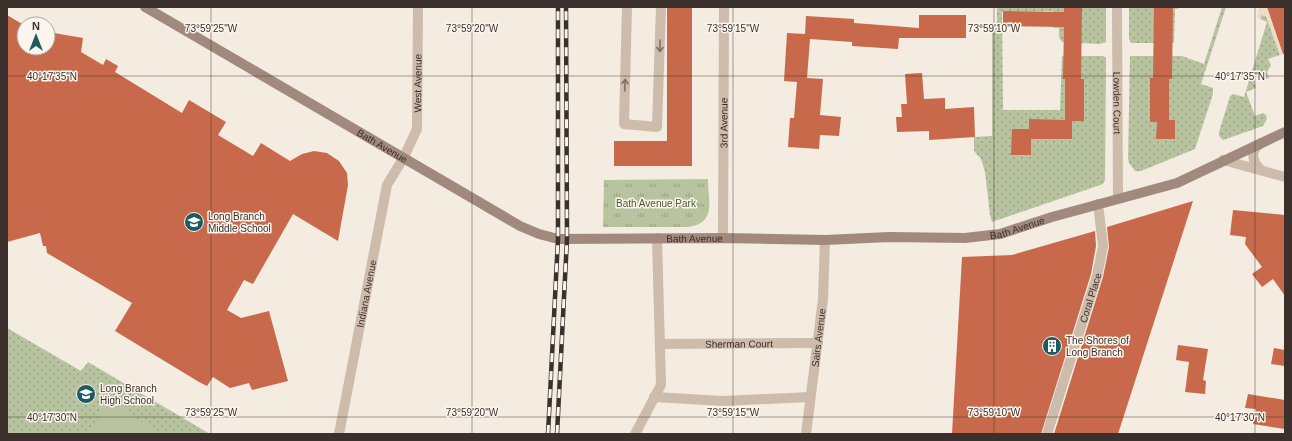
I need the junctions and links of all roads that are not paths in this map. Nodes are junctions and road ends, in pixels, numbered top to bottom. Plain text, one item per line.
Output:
1 (145, 7) edge
2 (418, 7) edge
3 (627, 7) edge
4 (661, 7) edge
5 (724, 7) edge
6 (1117, 7) edge
7 (1285, 132) edge
8 (1264, 141) junction
9 (404, 157) junction
10 (1223, 160) junction
11 (1261, 170) junction
12 (1285, 178) edge
13 (1118, 198) junction
14 (1098, 204) junction
15 (656, 238) junction
16 (723, 238) junction
17 (825, 240) junction
18 (818, 343) junction
19 (660, 344) junction
20 (654, 397) junction
21 (810, 397) junction
22 (339, 434) edge
23 (635, 434) edge
24 (806, 434) edge
25 (1047, 434) edge

1 - 9 street, Bath Avenue
2 - 9 street, West Avenue
4 -> 3 street
5 - 16 street, 3rd Avenue
6 - 13 street, Lowden Court
7 - 8 street, Bath Avenue
8 - 10 street, Bath Avenue
8 - 11 street
9 - 15 street, Bath Avenue
9 - 22 street, Indiana Avenue
10 - 11 street
10 - 13 street, Bath Avenue
11 - 12 street
13 - 14 street, Bath Avenue
14 - 17 street, Bath Avenue
14 - 25 street, Coral Place
15 - 16 street, Bath Avenue
15 - 19 street
16 - 17 street, Bath Avenue
17 - 18 street, Sairs Avenue
18 - 19 street, Sherman Court
18 - 21 street, Sairs Avenue
19 - 20 street
20 - 21 street
20 - 23 street
21 - 24 street, Sairs Avenue

